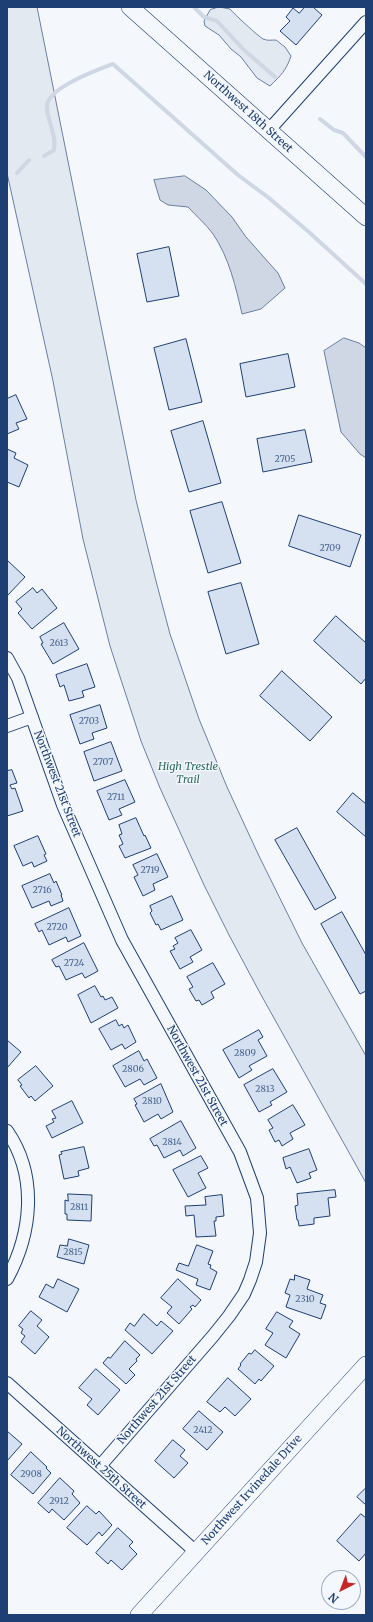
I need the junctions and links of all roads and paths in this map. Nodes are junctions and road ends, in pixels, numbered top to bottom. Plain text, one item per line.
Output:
1 (130, 7) edge
2 (366, 22) edge
3 (269, 130) junction
4 (366, 217) edge
5 (7, 658) edge
6 (32, 717) junction
7 (7, 726) edge
8 (7, 1131) edge
9 (7, 1279) edge
10 (366, 1365) edge
11 (7, 1383) edge
12 (100, 1466) junction
13 (196, 1552) junction
14 (138, 1615) edge

1 - 3 main road, Northwest 18th Street
2 - 3 street
3 - 4 main road, Northwest 18th Street
5 - 6 street, Northwest 21st Street
6 - 7 street
6 - 12 street, Northwest 21st Street
8 - 9 street
10 - 13 main road, Northwest Irvinedale Drive
11 - 12 street, Northwest 25th Street
12 - 13 street, Northwest 25th Street
13 - 14 main road, Northwest Irvinedale Drive

